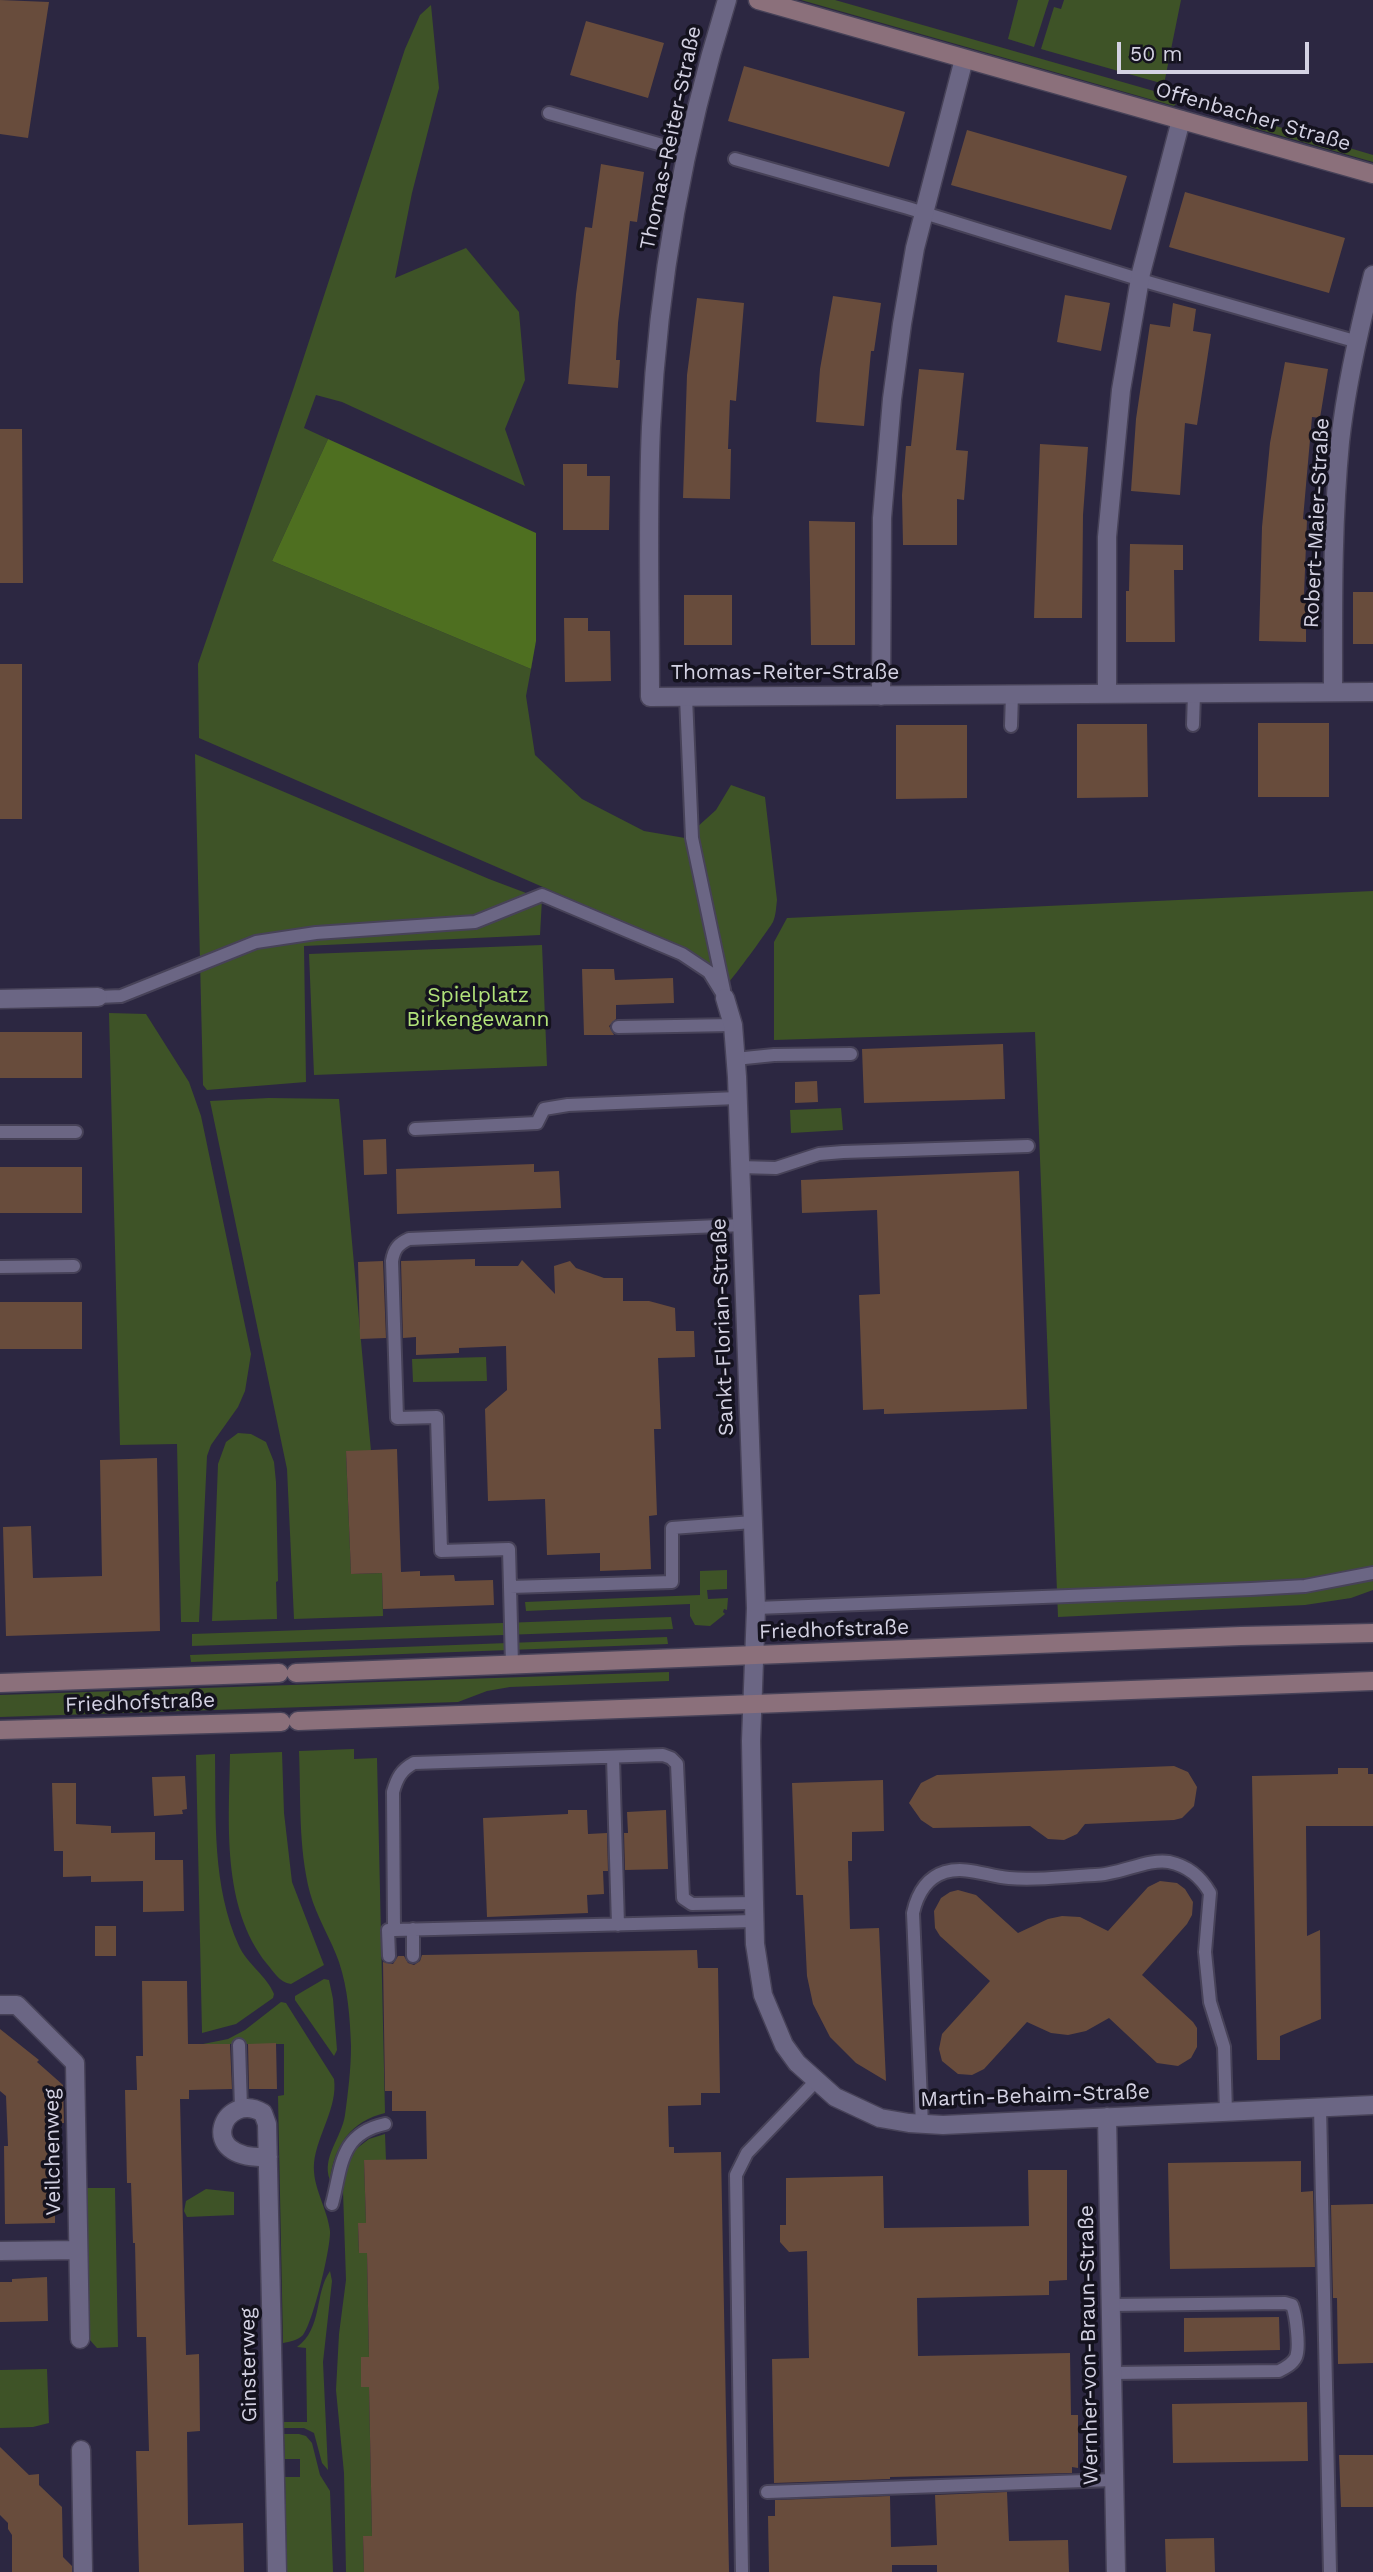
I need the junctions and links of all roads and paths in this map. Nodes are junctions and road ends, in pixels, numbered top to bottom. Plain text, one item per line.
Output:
1 (727, 0) edge
2 (758, 0) edge
3 (964, 59) junction
4 (549, 113) dead end
5 (1181, 120) junction
6 (687, 152) junction
7 (734, 159) dead end
8 (1373, 174) edge
9 (924, 215) junction
10 (1373, 275) edge
11 (1140, 280) junction
12 (1358, 342) junction
13 (1333, 692) junction
14 (1373, 692) edge
15 (1107, 693) junction
16 (1194, 693) junction
17 (1012, 694) junction
18 (881, 695) junction
19 (686, 697) junction
20 (1193, 725) dead end
21 (1011, 726) dead end
22 (99, 997) joint
23 (725, 998) junction
24 (0, 999) edge
25 (733, 1025) junction
26 (618, 1027) dead end
27 (851, 1054) dead end
28 (735, 1059) junction
29 (737, 1098) junction
30 (415, 1129) dead end
31 (0, 1132) edge
32 (76, 1132) dead end
33 (1028, 1146) dead end
34 (739, 1167) junction
35 (743, 1225) junction
36 (75, 1266) dead end
37 (0, 1267) edge
38 (753, 1522) junction
39 (1373, 1573) edge
40 (510, 1587) junction
41 (756, 1608) junction
42 (1373, 1633) edge
43 (754, 1656) junction
44 (512, 1665) junction
45 (1373, 1681) edge
46 (0, 1683) edge
47 (752, 1704) junction
48 (0, 1730) edge
49 (613, 1756) junction
50 (754, 1903) junction
51 (754, 1921) junction
52 (618, 1925) junction
53 (413, 1929) junction
54 (394, 1930) junction
55 (413, 1955) dead end
56 (389, 1956) dead end
57 (0, 2006) edge
58 (239, 2045) dead end
59 (816, 2081) junction
60 (1373, 2105) edge
61 (241, 2108) junction
62 (1320, 2108) junction
63 (1226, 2112) junction
64 (1107, 2117) junction
65 (385, 2124) dead end
66 (922, 2125) junction
67 (268, 2157) junction
68 (332, 2204) dead end
69 (78, 2250) junction
70 (0, 2251) edge
71 (1110, 2305) junction
72 (80, 2339) dead end
73 (1112, 2373) junction
74 (80, 2450) dead end
75 (1114, 2480) junction
76 (767, 2492) dead end
77 (83, 2572) edge
78 (277, 2572) edge
79 (742, 2572) edge
80 (1116, 2572) edge
81 (1330, 2572) edge

1 - 6 street, Thomas-Reiter-Straße
2 - 3 main road, Offenbacher Straße
3 - 5 main road, Offenbacher Straße
3 - 9 street
4 - 6 lane
5 - 8 main road, Offenbacher Straße
5 - 11 street
6 - 19 street, Thomas-Reiter-Straße
7 - 9 lane
9 - 11 lane
9 - 18 street
10 - 12 street, Robert-Maier-Straße
11 - 12 lane
11 - 15 street
12 - 13 street, Robert-Maier-Straße
13 - 14 street, Thomas-Reiter-Straße
13 - 16 street, Thomas-Reiter-Straße
15 - 16 street, Thomas-Reiter-Straße
15 - 17 street, Thomas-Reiter-Straße
16 - 20 lane
17 - 18 street, Thomas-Reiter-Straße
17 - 21 lane
18 - 19 street, Thomas-Reiter-Straße
19 - 23 lane
22 - 23 lane
22 - 24 street
23 - 25 street, Sankt-Florian-Straße
25 - 26 lane
25 - 28 street, Sankt-Florian-Straße
27 - 28 lane
28 - 29 street, Sankt-Florian-Straße
29 - 30 lane
29 - 34 street, Sankt-Florian-Straße
31 - 32 lane
33 - 34 lane
34 - 35 street, Sankt-Florian-Straße
35 - 38 street, Sankt-Florian-Straße
35 - 40 lane
36 - 37 lane
38 - 40 lane
38 - 41 street, Sankt-Florian-Straße
39 - 41 lane
40 - 44 lane
41 - 43 street, Sankt-Florian-Straße
42 - 43 main road, Friedhofstraße
43 - 44 main road, Friedhofstraße
43 - 47 street, Martin-Behaim-Straße
44 - 46 main road, Friedhofstraße
45 - 47 main road, Friedhofstraße
47 - 48 main road, Friedhofstraße
47 - 50 street, Martin-Behaim-Straße
49 - 50 lane
49 - 52 lane
49 - 54 lane
50 - 51 street, Martin-Behaim-Straße
51 - 52 lane
51 - 59 street, Martin-Behaim-Straße
52 - 53 lane
53 - 54 lane
53 - 55 lane
54 - 56 lane
57 - 69 street, Veilchenweg
58 - 61 lane
59 - 66 street, Martin-Behaim-Straße
59 - 79 lane
60 - 62 street, Martin-Behaim-Straße
61 - 67 street, Ginsterweg
61 - 67 street
62 - 63 street, Martin-Behaim-Straße
62 - 81 lane
63 - 64 street, Martin-Behaim-Straße
63 - 66 lane
64 - 66 street, Martin-Behaim-Straße
64 - 71 street, Wernher-von-Braun-Straße
65 - 68 lane
67 - 78 street, Ginsterweg
69 - 70 street
69 - 72 street, Veilchenweg
71 - 73 street, Wernher-von-Braun-Straße
71 - 73 lane
73 - 75 street, Wernher-von-Braun-Straße
74 - 77 street
75 - 76 lane
75 - 80 street, Wernher-von-Braun-Straße

